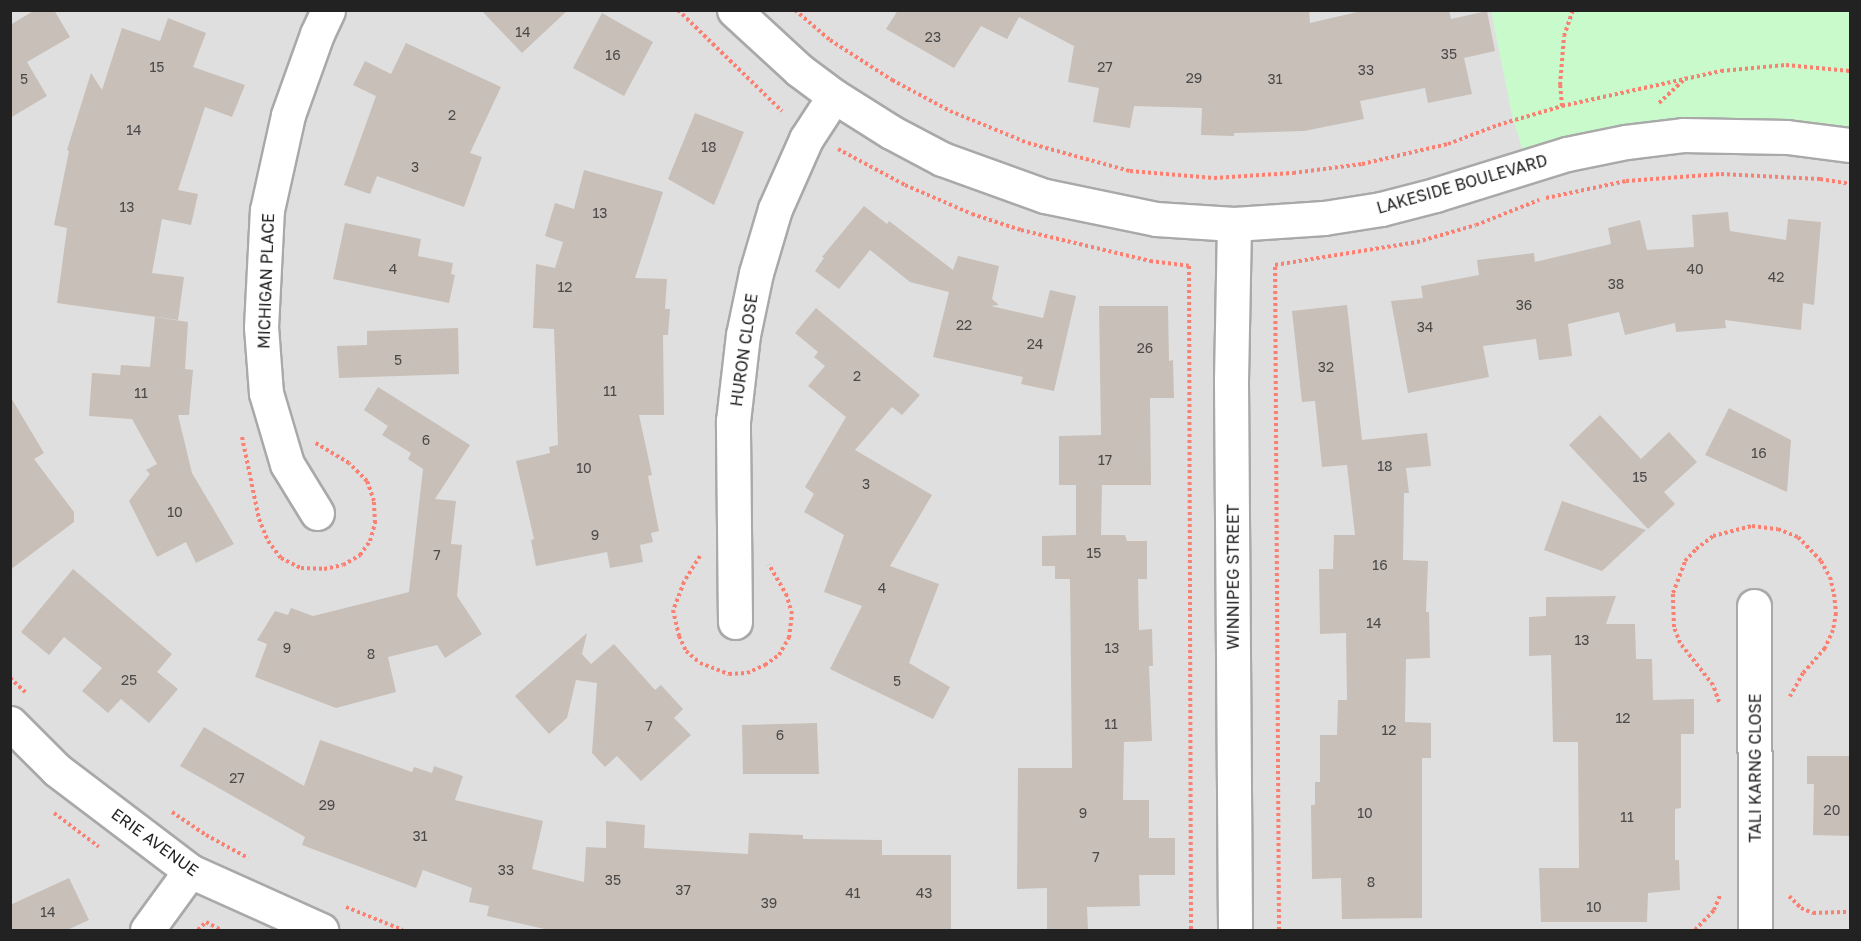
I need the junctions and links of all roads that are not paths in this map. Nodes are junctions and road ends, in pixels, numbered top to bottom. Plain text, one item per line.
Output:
1 (328, 10) edge
2 (734, 10) edge
3 (834, 96) junction
4 (1851, 145) edge
5 (1234, 224) junction
6 (317, 513) dead end
7 (1754, 606) dead end
8 (735, 622) dead end
9 (10, 723) edge
10 (190, 871) junction
11 (147, 930) edge
12 (321, 930) edge
13 (1235, 930) edge
14 (1755, 930) edge

1 - 6 street, MICHIGAN PLACE
2 - 3 street, LAKESIDE BOULEVARD
3 - 5 street, LAKESIDE BOULEVARD
3 - 8 street, HURON CLOSE
4 - 5 street, LAKESIDE BOULEVARD
5 - 13 street, WINNIPEG STREET
7 - 14 street, TALI KARNG CLOSE
9 - 10 street, ERIE AVENUE
10 - 11 street
10 - 12 street, ERIE AVENUE

